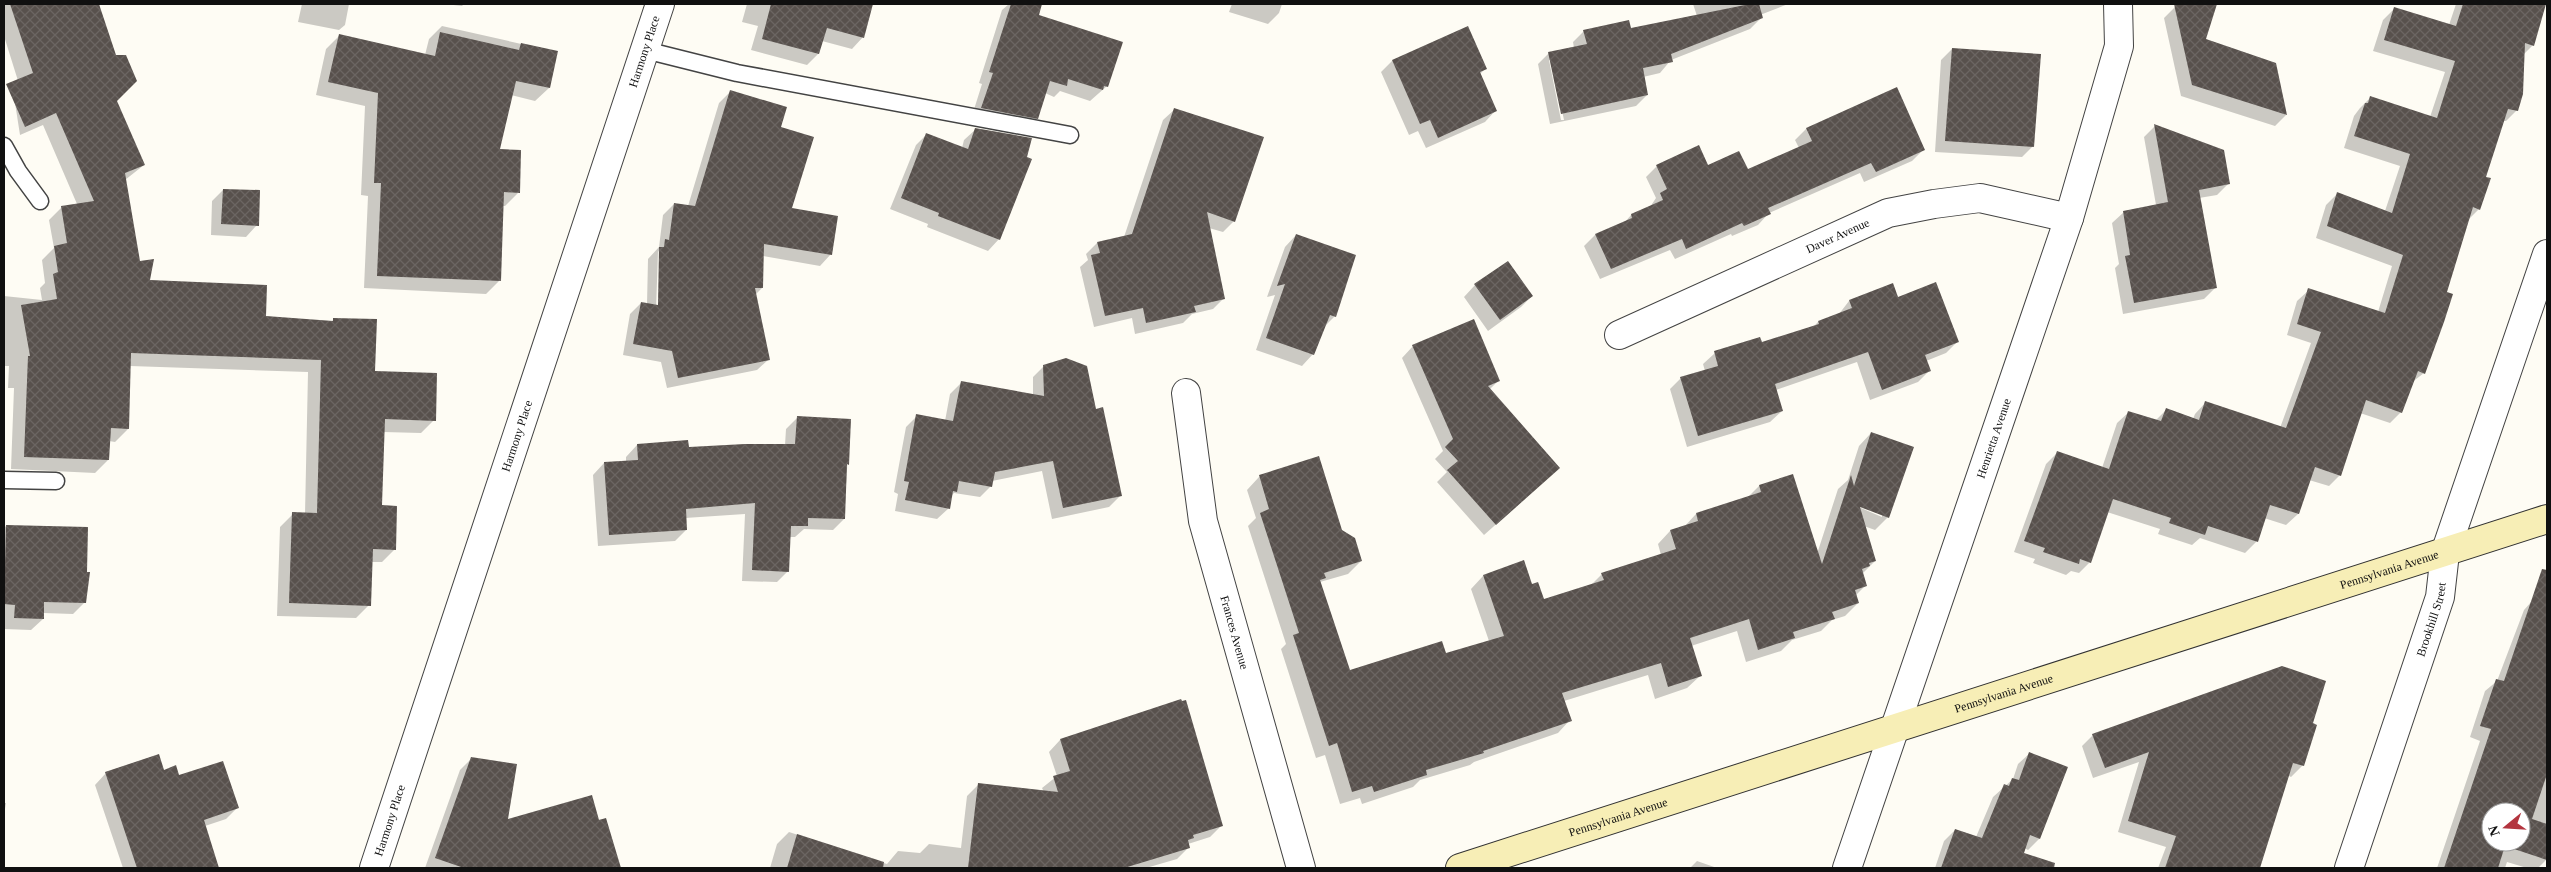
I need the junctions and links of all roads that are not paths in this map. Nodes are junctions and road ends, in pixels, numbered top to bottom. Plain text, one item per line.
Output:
1 (660, 4) edge
2 (2118, 4) edge
3 (645, 50) junction
4 (1070, 135) dead end
5 (4, 146) edge
6 (40, 201) dead end
7 (2069, 218) junction
8 (2547, 254) edge
9 (1619, 335) dead end
10 (1186, 393) dead end
11 (4, 480) edge
12 (56, 481) dead end
13 (2547, 519) edge
14 (2445, 553) junction
15 (1893, 729) junction
16 (374, 868) edge
17 (1301, 868) edge
18 (1460, 868) edge
19 (1847, 868) edge
20 (2349, 868) edge

1 - 3 street, Harmony Place
2 - 7 street, Henrietta Avenue
3 - 4 lane
3 - 16 street, Harmony Place
5 - 6 lane
7 - 9 street, Daver Avenue
7 - 15 street, Henrietta Avenue
8 - 14 street, Brookhill Street
10 - 17 street, Frances Avenue
11 - 12 lane
13 - 14 main road, Pennsylvania Avenue
14 - 15 main road, Pennsylvania Avenue
14 - 20 street, Brookhill Street
15 - 18 main road, Pennsylvania Avenue
15 - 19 street, Henrietta Avenue

